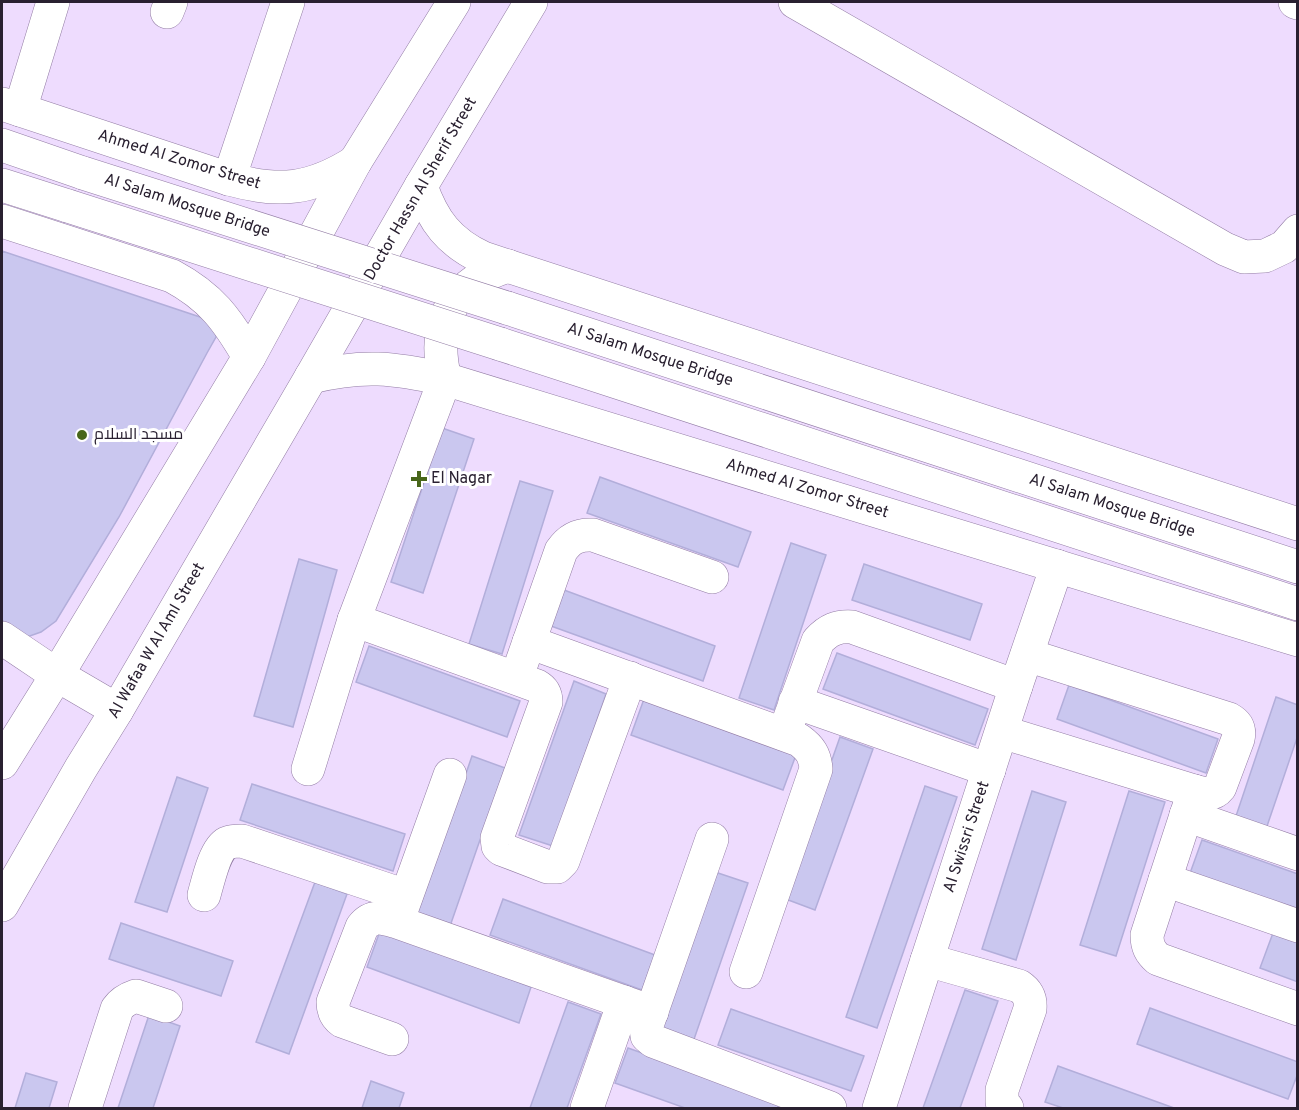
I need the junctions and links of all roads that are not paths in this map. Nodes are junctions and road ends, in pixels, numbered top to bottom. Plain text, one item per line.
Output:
1 (53, 2) edge
2 (288, 2) edge
3 (454, 2) edge
4 (531, 2) edge
5 (795, 2) edge
6 (11, 107) edge
7 (2, 145) edge
8 (355, 162) junction
9 (229, 179) junction
10 (2, 185) edge
11 (421, 186) junction
12 (2, 221) edge
13 (1298, 231) edge
14 (508, 266) junction
15 (172, 276) junction
16 (249, 357) junction
17 (312, 377) junction
18 (445, 379) junction
19 (1298, 524) edge
20 (1058, 566) junction
21 (1298, 567) edge
22 (712, 577) dead end
23 (1298, 604) edge
24 (354, 620) junction
25 (2, 638) edge
26 (1298, 639) edge
27 (529, 642) junction
28 (1027, 655) junction
29 (57, 675) junction
30 (516, 678) junction
31 (630, 678) junction
32 (1016, 686) junction
33 (795, 702) junction
34 (117, 710) junction
35 (1002, 732) junction
36 (784, 734) junction
37 (2, 763) edge
38 (308, 769) dead end
39 (989, 770) junction
40 (450, 775) dead end
41 (1190, 803) junction
42 (712, 839) dead end
43 (1298, 854) edge
44 (1165, 880) junction
45 (204, 895) dead end
46 (2, 905) edge
47 (401, 909) junction
48 (1298, 926) edge
49 (927, 960) junction
50 (746, 972) dead end
51 (166, 1006) dead end
52 (638, 1007) junction
53 (1298, 1009) edge
54 (392, 1039) dead end
55 (85, 1108) edge
56 (587, 1108) edge
57 (830, 1108) edge
58 (879, 1108) edge
59 (1007, 1108) edge

1 - 6 main road
2 - 9 main road
3 - 8 main road
4 - 11 main road, Doctor Hassn Al Sherif Street
5 - 13 main road
6 - 9 main road, Ahmed Al Zomor Street
7 - 21 main road, Al Salam Mosque Bridge, bridge
8 - 9 main road, Ahmed Al Zomor Street
8 - 16 main road
9 - 15 main road
10 - 23 main road, bridge
11 - 14 main road
11 - 17 main road, Doctor Hassn Al Sherif Street
12 - 15 main road
14 - 18 main road
14 - 19 main road
15 - 16 main road
16 - 29 main road
17 - 18 main road, Ahmed Al Zomor Street
17 - 34 main road, Al Wafaa W Al Aml Street
18 - 20 main road, Ahmed Al Zomor Street
18 - 24 main road
20 - 26 main road, Ahmed Al Zomor Street
20 - 28 main road, Al Swissri Street
22 - 27 main road
24 - 30 main road
24 - 38 main road
25 - 29 main road
27 - 30 main road
27 - 31 main road
28 - 32 main road, Al Swissri Street
28 - 41 main road
29 - 34 main road
29 - 37 main road
30 - 31 main road
31 - 36 main road
32 - 33 main road
32 - 35 main road, Al Swissri Street
33 - 36 main road
33 - 39 main road
34 - 46 main road, Al Wafaa W Al Aml Street
35 - 39 main road, Al Swissri Street
35 - 41 main road
36 - 50 main road
39 - 49 main road, Al Swissri Street
40 - 47 main road
41 - 43 main road
41 - 44 main road
42 - 52 main road
44 - 48 main road
44 - 53 main road
45 - 47 main road
47 - 52 main road
47 - 54 main road
49 - 58 main road, Al Swissri Street
49 - 59 main road
51 - 55 main road
52 - 56 main road
52 - 57 main road

